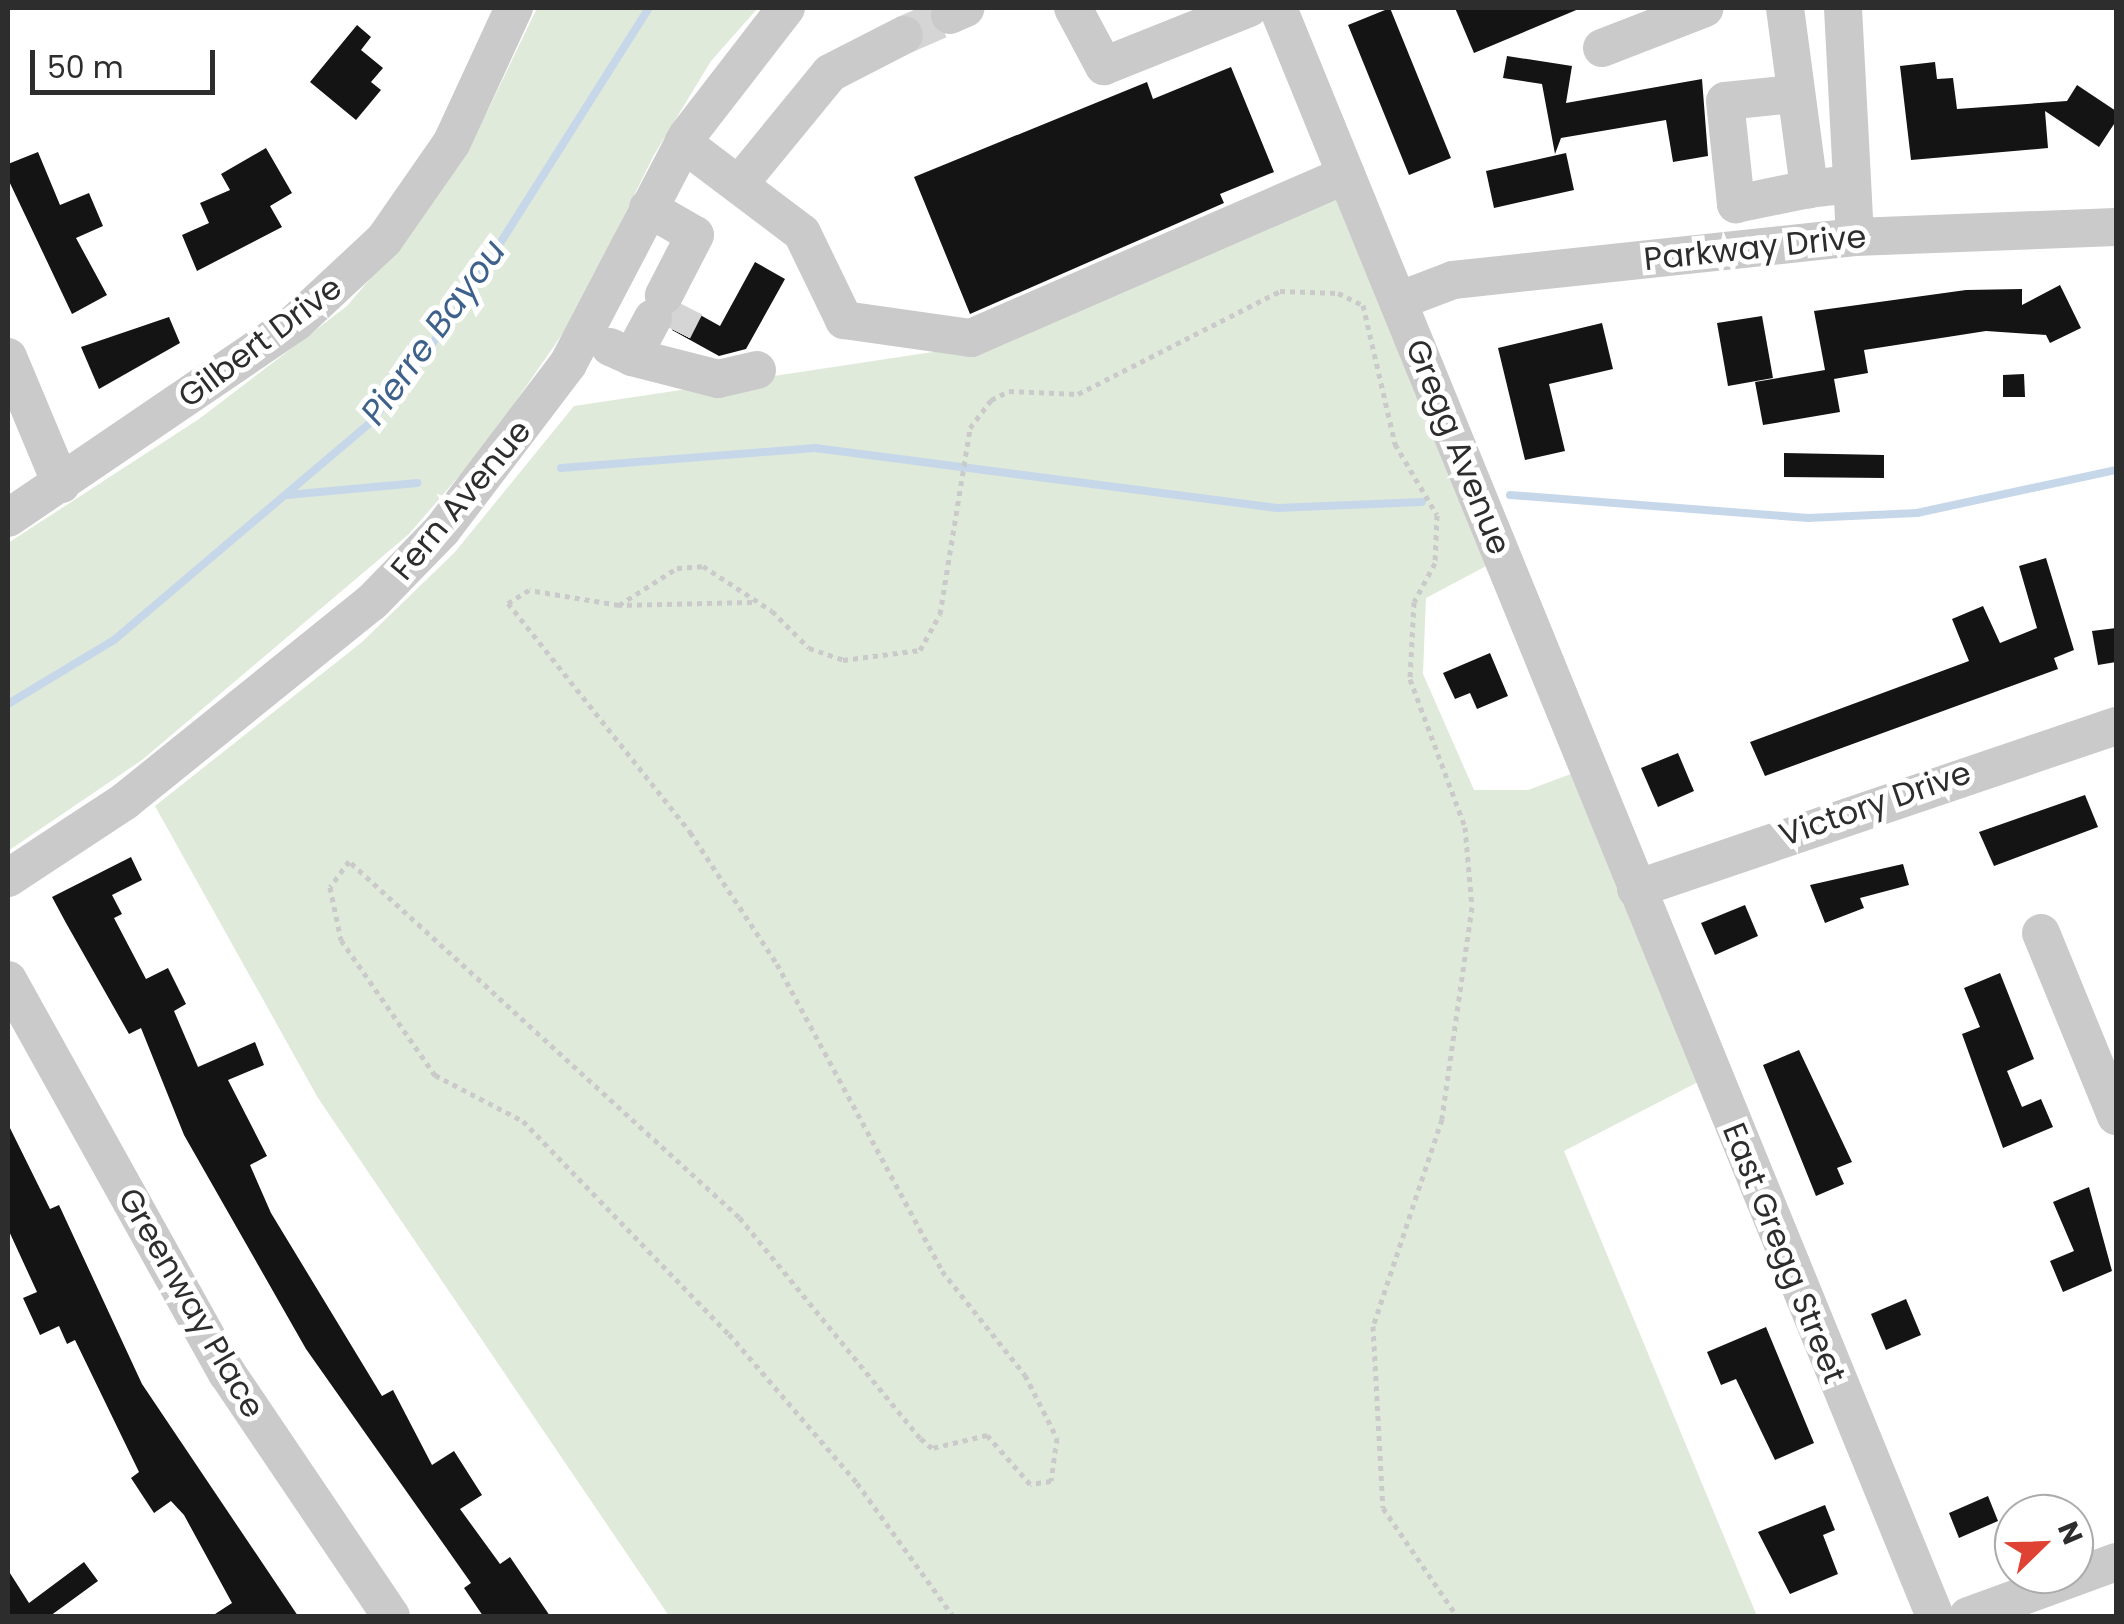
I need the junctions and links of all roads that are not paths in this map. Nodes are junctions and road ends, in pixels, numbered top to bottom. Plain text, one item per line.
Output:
1 (514, 8) edge
2 (786, 8) edge
3 (1249, 8) edge
4 (1278, 8) edge
5 (1705, 8) edge
6 (1785, 8) edge
7 (1843, 8) edge
8 (1079, 10) edge
9 (904, 35) tunnel mouth
10 (1602, 48) dead end
11 (1794, 94) junction
12 (683, 143) junction
13 (1346, 175) junction
14 (740, 183) junction
15 (1854, 183) junction
16 (1809, 189) junction
17 (648, 208) junction
18 (2116, 228) edge
19 (1855, 237) junction
20 (1398, 301) junction
21 (661, 317) junction
22 (585, 336) junction
23 (8, 357) edge
24 (757, 370) dead end
25 (61, 484) junction
26 (8, 518) edge
27 (2116, 726) edge
28 (8, 878) edge
29 (1636, 889) junction
30 (2041, 932) dead end
31 (8, 980) edge
32 (2116, 1116) edge
33 (2116, 1562) edge
34 (391, 1616) edge
35 (1935, 1616) edge
36 (1968, 1616) edge

1 - 25 street, Gilbert Drive
2 - 12 street, Fern Avenue
3 - 8 street
4 - 13 street, Gregg Avenue
5 - 10 street
6 - 11 street
7 - 15 street
9 - 14 street
11 - 16 street
11 - 16 street
12 - 14 street
12 - 17 street, Fern Avenue
13 - 14 street
13 - 20 street, Gregg Avenue
15 - 16 street
15 - 19 street
17 - 21 street
17 - 22 street, Fern Avenue
18 - 19 street, Parkway Drive
19 - 20 street, Parkway Drive
20 - 29 street, Gregg Avenue
21 - 22 street
21 - 24 street
22 - 28 street, Fern Avenue
23 - 25 street
25 - 26 street, Gilbert Drive
27 - 29 street, Victory Drive
29 - 35 street, East Gregg Street
30 - 32 street
31 - 34 street, Greenway Place
33 - 36 street

